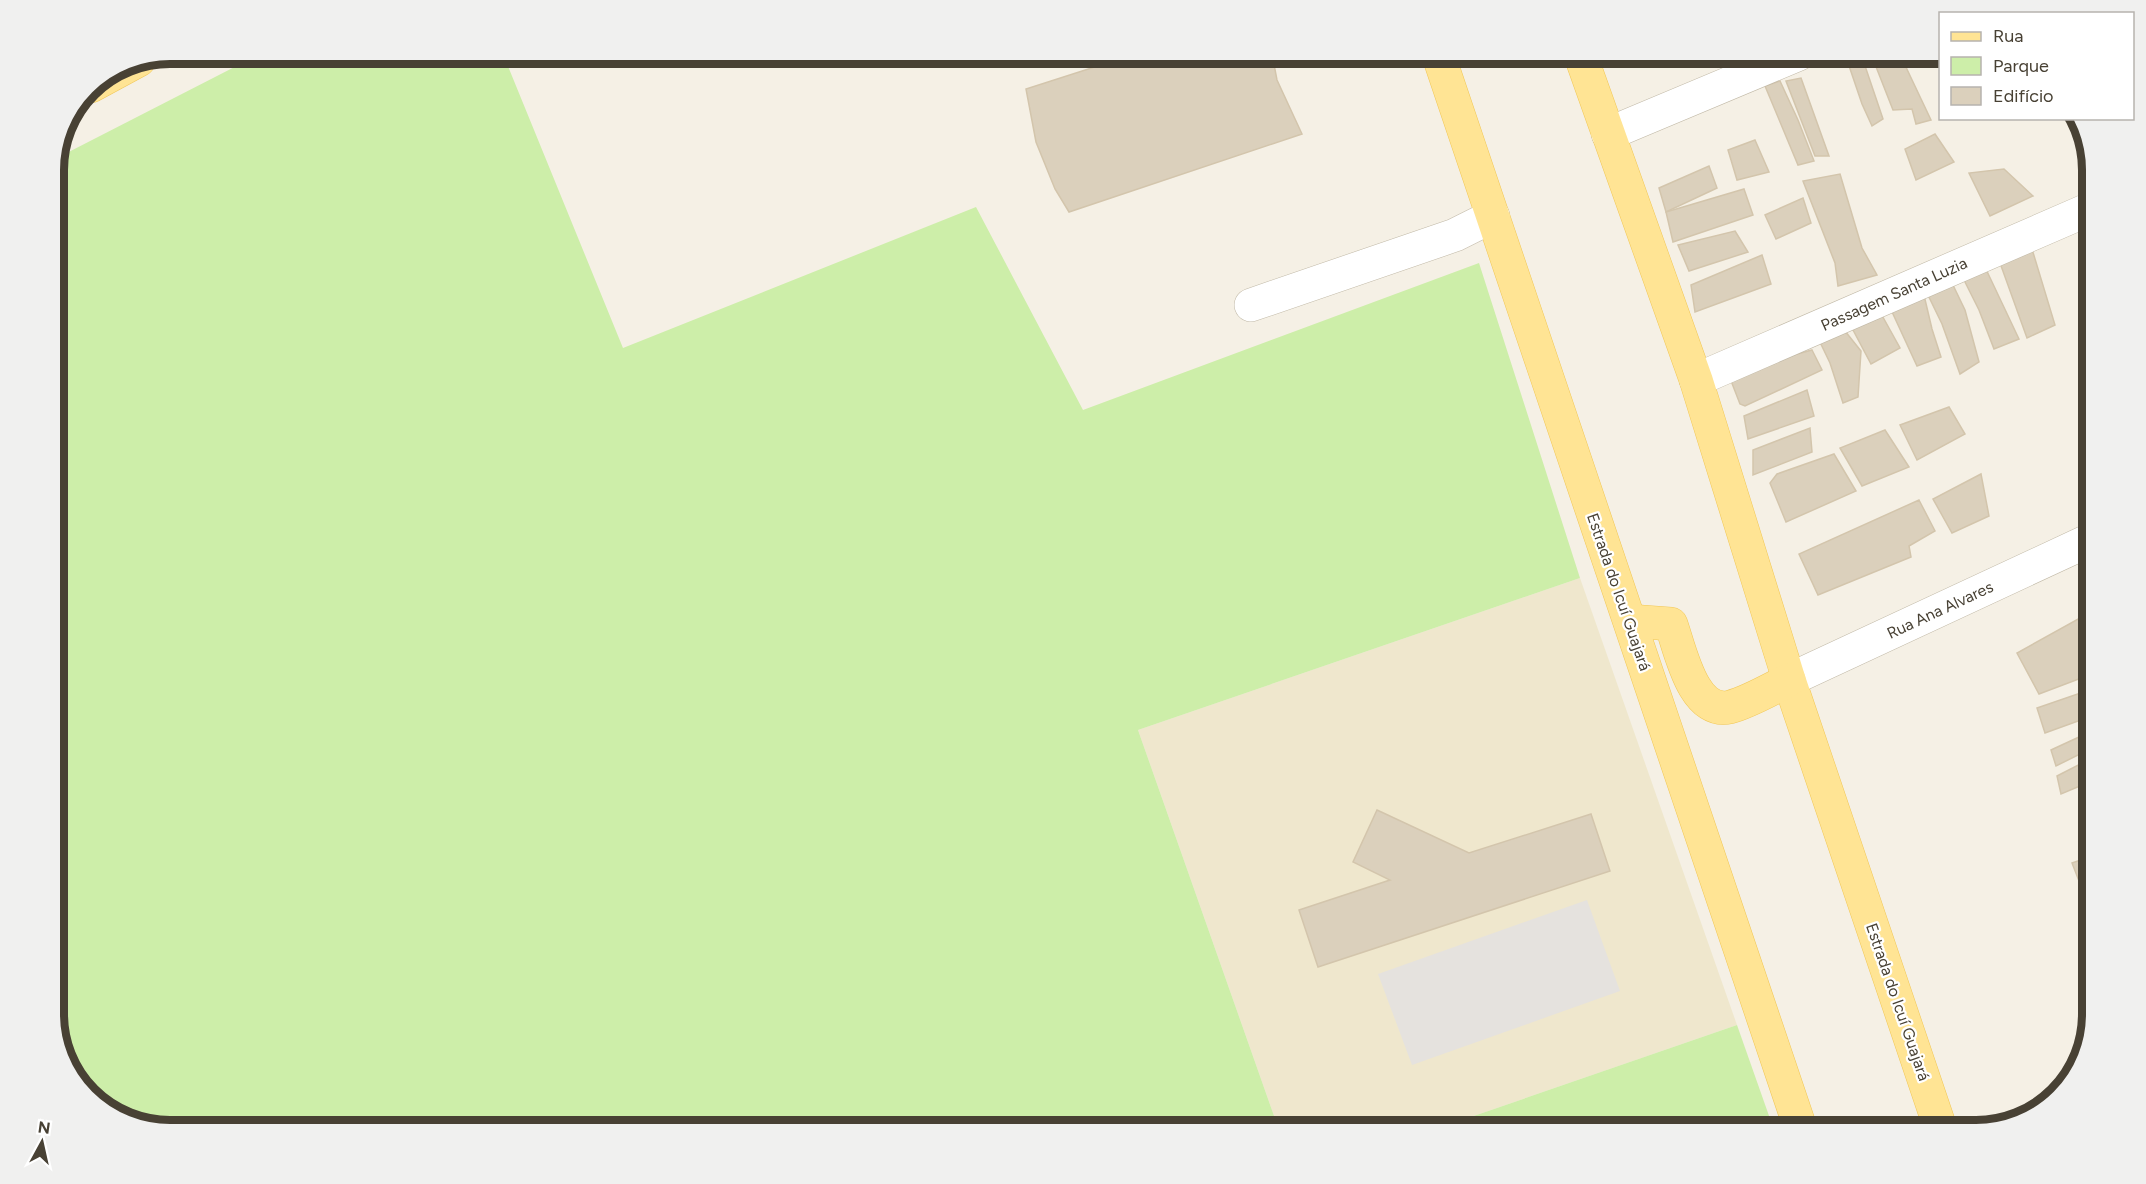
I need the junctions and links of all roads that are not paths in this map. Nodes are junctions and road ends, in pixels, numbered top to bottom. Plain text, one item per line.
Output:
1 (1441, 64) edge
2 (1584, 64) edge
3 (1775, 64) edge
4 (1608, 134) junction
5 (2081, 213) edge
6 (1492, 216) junction
7 (1251, 305) dead end
8 (1696, 380) junction
9 (2081, 547) edge
10 (1630, 621) junction
11 (1789, 681) junction
12 (1798, 1120) edge
13 (1938, 1120) edge

1 - 6 main road, Estrada do Icuí Guajará
2 - 4 main road, Estrada do Icuí Guajará
3 - 4 street
4 - 8 main road, Estrada do Icuí Guajará
5 - 8 street, Passagem Santa Luzia
6 - 7 street
6 - 10 main road, Estrada do Icuí Guajará
8 - 11 main road, Estrada do Icuí Guajará
9 - 11 street, Rua Ana Alvares
10 - 11 main road
10 - 12 main road, Estrada do Icuí Guajará
11 - 13 main road, Estrada do Icuí Guajará

